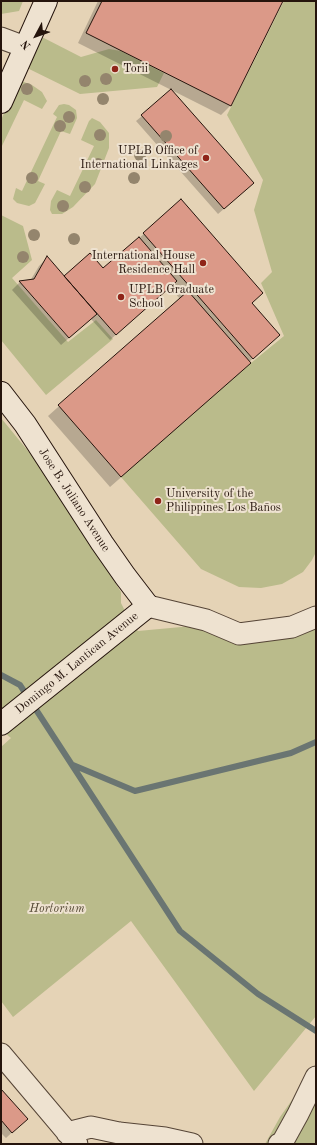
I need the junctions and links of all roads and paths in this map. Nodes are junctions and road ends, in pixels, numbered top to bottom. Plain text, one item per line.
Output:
1 (46, 1) edge
2 (1, 38) edge
3 (25, 47) junction
4 (1, 102) edge
5 (1, 393) edge
6 (148, 606) junction
7 (316, 617) edge
8 (1, 724) edge
9 (1, 1054) edge
10 (316, 1077) edge
11 (72, 1138) edge
12 (192, 1144) edge
13 (279, 1144) edge

1 - 3 street
2 - 3 street
3 - 4 street
5 - 6 street, Jose B. Juliano Avenue
6 - 7 street, Domingo M. Lantican Avenue
6 - 8 street, Domingo M. Lantican Avenue
9 - 11 street
10 - 13 street
11 - 12 street

